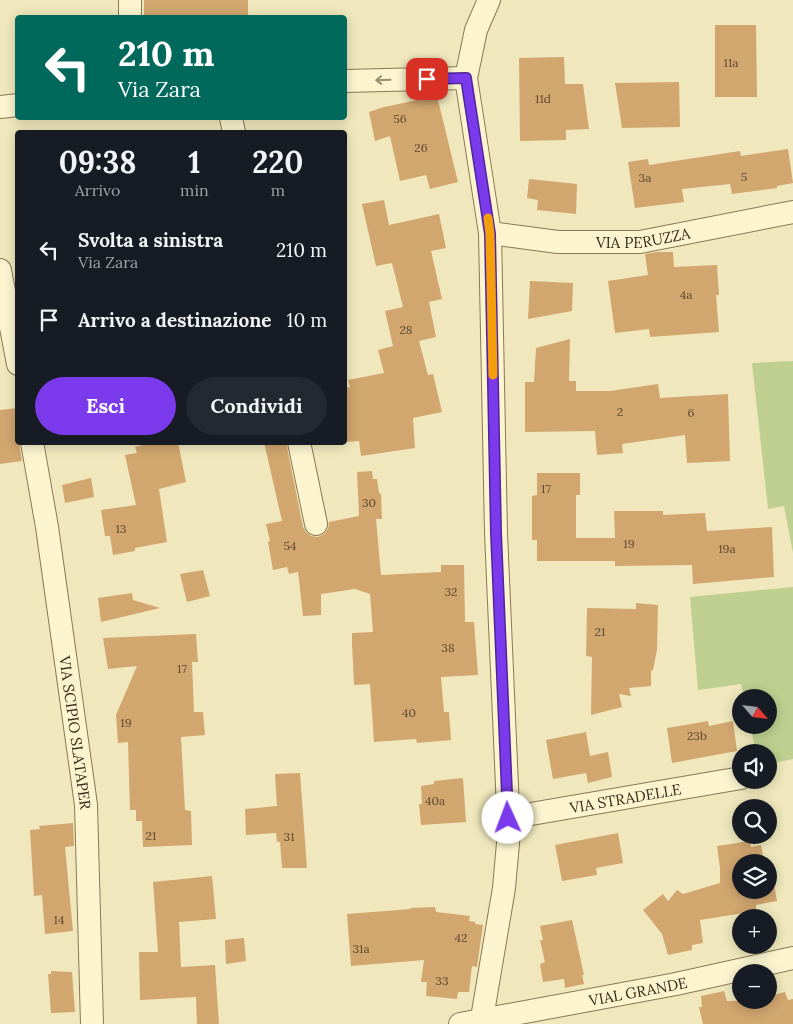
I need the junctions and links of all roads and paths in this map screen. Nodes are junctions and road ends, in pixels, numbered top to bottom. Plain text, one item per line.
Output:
1 (130, 0) edge
2 (489, 0) edge
3 (130, 15) edge
4 (466, 78) junction
5 (347, 81) edge
6 (15, 105) edge
7 (0, 107) edge
8 (793, 212) edge
9 (490, 234) junction
10 (0, 270) edge
11 (15, 348) edge
12 (33, 445) edge
13 (300, 445) edge
14 (316, 524) dead end
15 (732, 780) edge
16 (508, 818) junction
17 (793, 958) edge
18 (475, 1023) edge
19 (92, 1024) edge

1 - 3 street
2 - 4 street
4 -> 5 street
4 - 9 street
6 - 7 street
8 - 9 street, VIA PERUZZA
9 - 16 street
10 - 11 street
12 - 19 street, VIA SCIPIO SLATAPER
13 - 14 street
15 - 16 street, VIA STRADELLE
16 - 18 street
17 - 18 street, VIAL GRANDE

